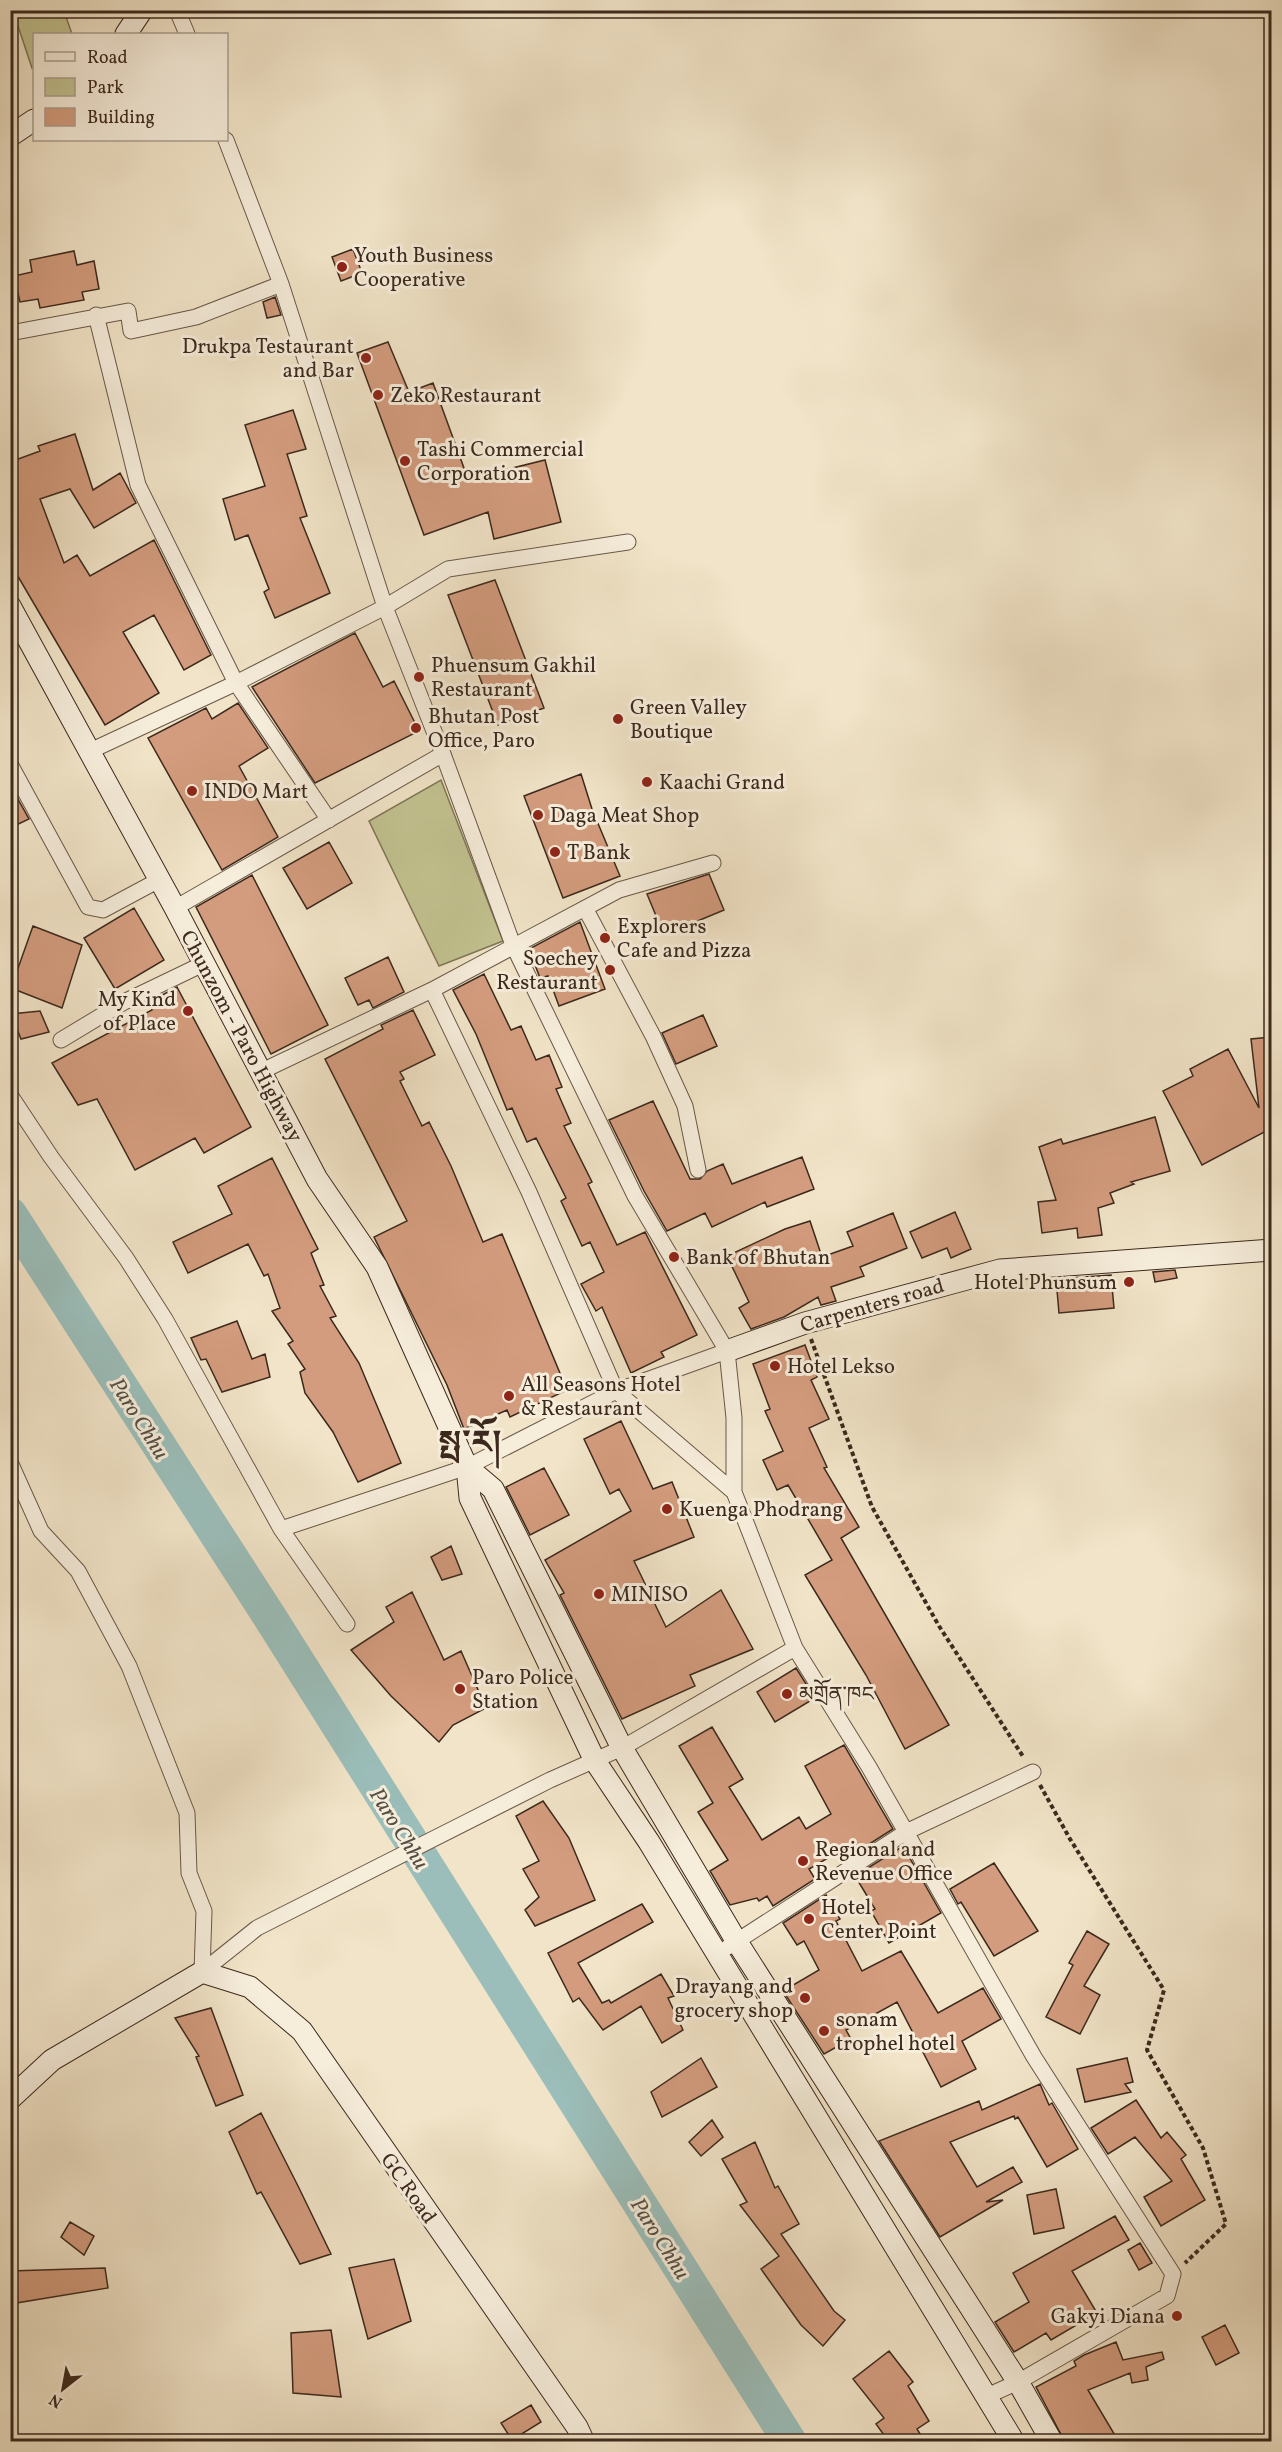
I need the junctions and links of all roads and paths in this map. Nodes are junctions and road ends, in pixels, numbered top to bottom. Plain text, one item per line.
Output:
1 (142, 10) edge
2 (177, 10) edge
3 (127, 33) edge
4 (187, 33) edge
5 (33, 121) edge
6 (10, 136) edge
7 (226, 141) edge
8 (281, 284) junction
9 (96, 315) junction
10 (10, 333) edge
11 (628, 542) dead end
12 (10, 606) edge
13 (385, 607) junction
14 (236, 683) junction
15 (88, 752) junction
16 (443, 754) junction
17 (10, 764) edge
18 (329, 820) junction
19 (713, 863) dead end
20 (159, 880) junction
21 (175, 908) junction
22 (585, 908) junction
23 (513, 945) junction
24 (203, 964) junction
25 (432, 990) junction
26 (61, 1040) dead end
27 (260, 1072) junction
28 (10, 1095) edge
29 (698, 1170) dead end
30 (1272, 1250) edge
31 (805, 1323) junction
32 (727, 1351) junction
33 (616, 1391) junction
34 (10, 1462) edge
35 (467, 1467) junction
36 (734, 1492) junction
37 (282, 1529) junction
38 (347, 1624) dead end
39 (795, 1648) junction
40 (622, 1748) junction
41 (595, 1761) junction
42 (1033, 1772) junction
43 (906, 1832) junction
44 (737, 1942) junction
45 (717, 1953) junction
46 (202, 1972) junction
47 (10, 2099) edge
48 (1173, 2274) junction
49 (1018, 2382) junction
50 (987, 2396) junction
51 (584, 2442) edge
52 (1014, 2442) edge
53 (1052, 2442) edge

1 - 3 street
2 - 4 street
5 - 6 street
7 - 8 street
8 - 9 street
8 - 13 street
9 - 10 street
9 - 14 street
11 - 13 street
12 - 15 street, Chunzom - Paro Highway
13 - 14 street
13 - 16 street
14 - 15 street
14 - 18 street
15 - 20 street, Chunzom - Paro Highway
16 - 18 street
16 - 23 street
17 - 20 street
18 - 21 street
19 - 22 street
20 - 21 street, Chunzom - Paro Highway
21 - 24 street, Chunzom - Paro Highway
22 - 23 street
22 - 29 street
23 - 25 street
23 - 32 street
24 - 26 street
24 - 27 street, Chunzom - Paro Highway
25 - 27 street
25 - 33 street
27 - 35 street, Chunzom - Paro Highway
28 - 37 street
30 - 31 street, Carpenters road
31 - 32 street, Carpenters road
31 - 42 path
32 - 33 street
32 - 36 street
33 - 35 street
33 - 36 street
34 - 46 street
35 - 37 street
35 - 40 street, Chunzom - Paro Highway
35 - 41 street, Chunzom - Paro Highway
36 - 39 street
37 - 38 street
39 - 40 street
39 - 43 street
40 - 41 street
40 - 44 street, Chunzom - Paro Highway
41 - 45 street, Chunzom - Paro Highway
41 - 46 street
42 - 43 street
42 - 48 path
43 - 44 street
43 - 48 street
44 - 45 street
44 - 49 street, Chunzom - Paro Highway
45 - 50 street, Chunzom - Paro Highway
46 - 47 street
46 - 51 street, GC Road
48 - 49 street
49 - 50 street
49 - 53 street, Chunzom - Paro Highway
50 - 52 street, Chunzom - Paro Highway

